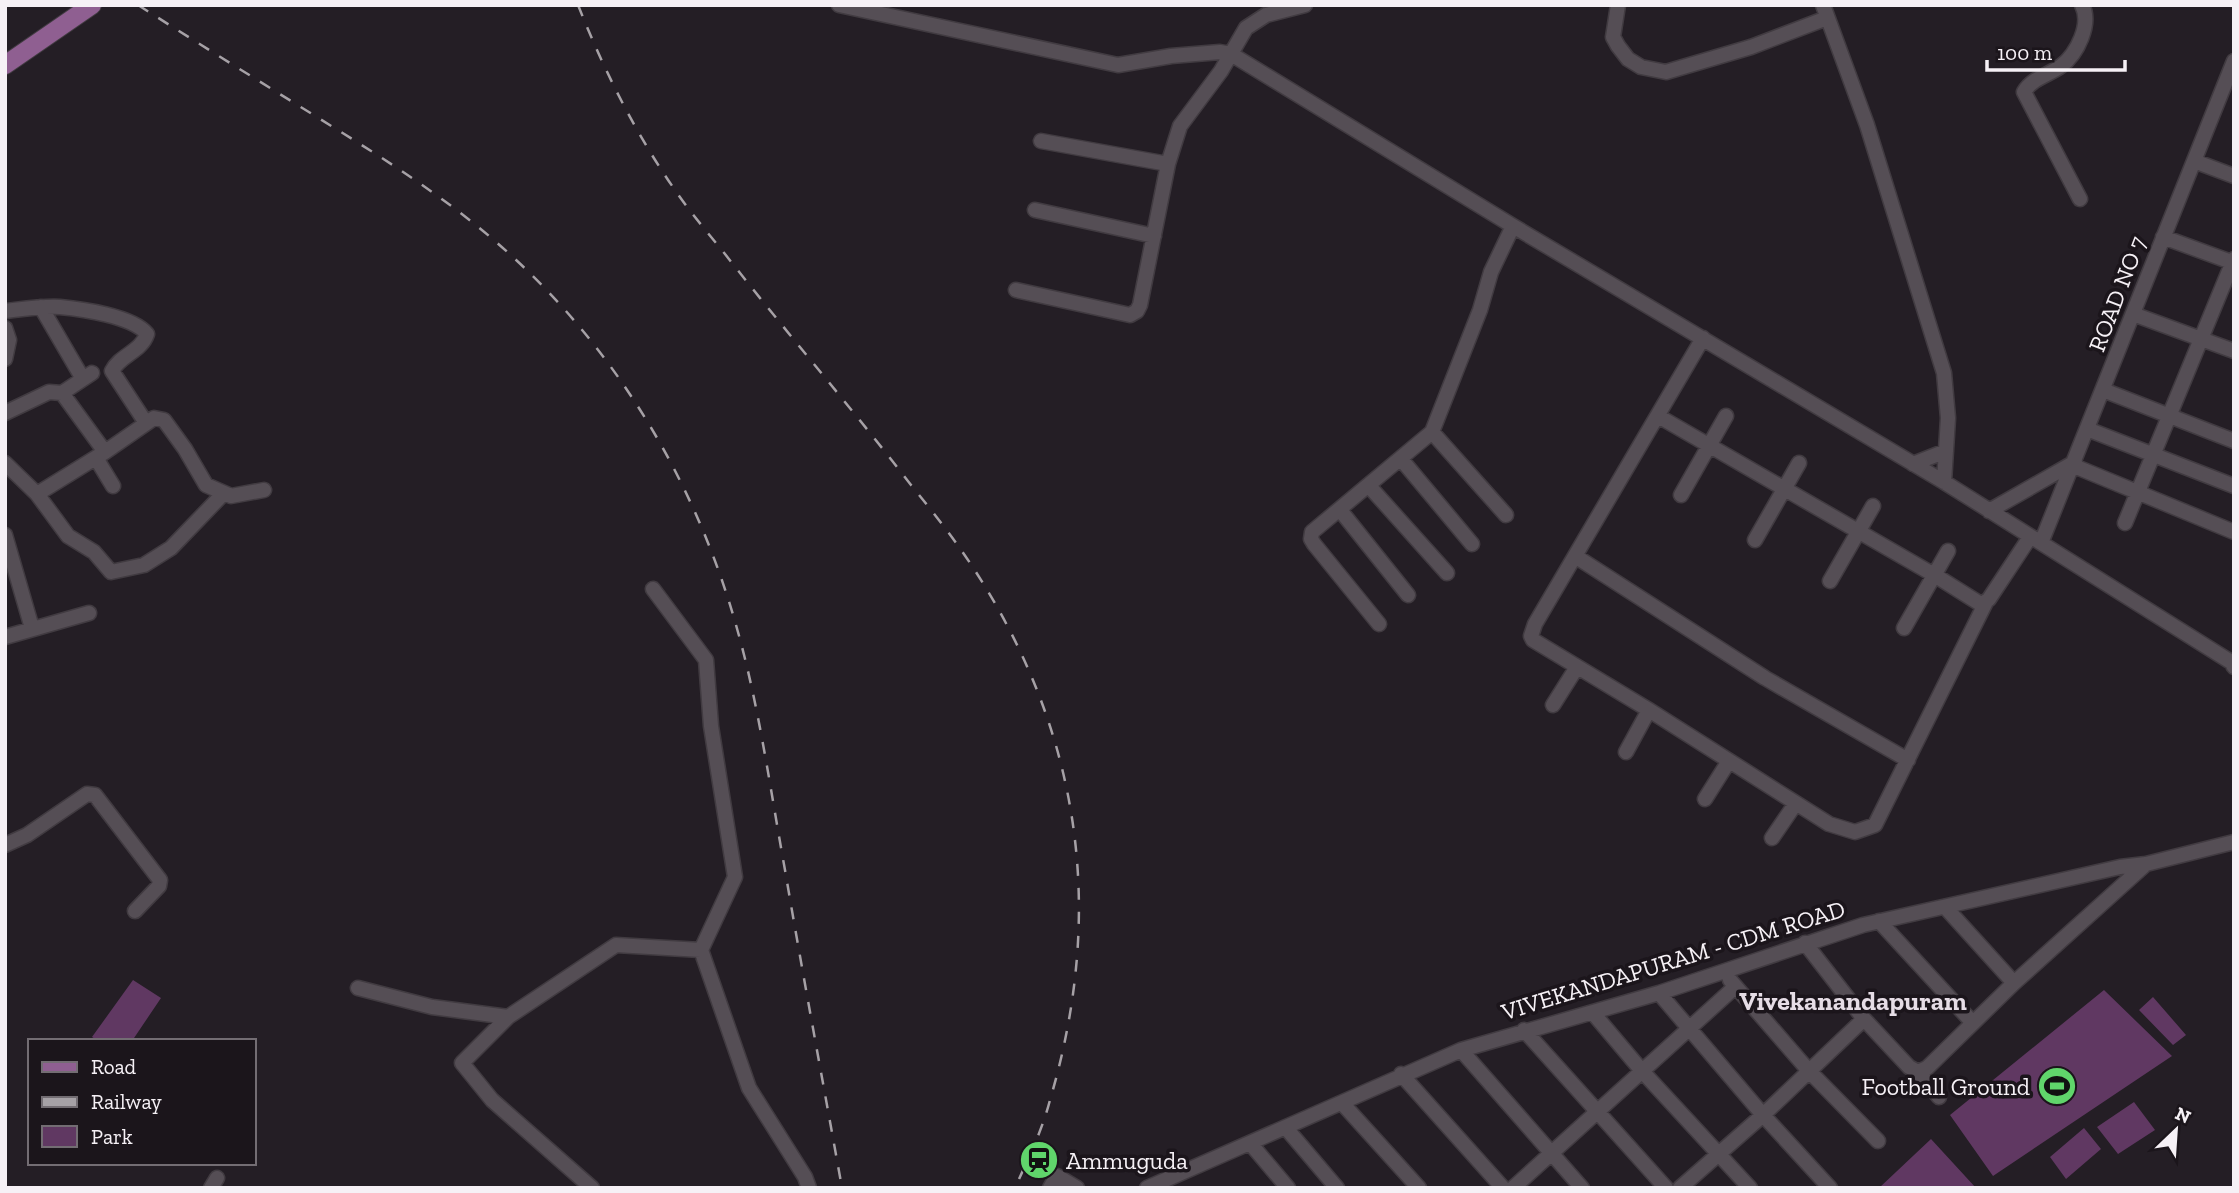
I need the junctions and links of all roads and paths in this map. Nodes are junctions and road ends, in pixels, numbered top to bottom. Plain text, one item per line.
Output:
1 (92, 5) edge
2 (839, 5) edge
3 (1305, 5) edge
4 (1618, 5) edge
5 (2081, 5) edge
6 (1825, 12) edge
7 (1231, 54) junction
8 (2234, 61) edge
9 (5, 65) edge
10 (2229, 84) edge
11 (1041, 141) dead end
12 (2194, 160) junction
13 (1168, 164) junction
14 (2234, 176) edge
15 (2080, 199) dead end
16 (1035, 210) dead end
17 (1513, 226) junction
18 (1154, 236) junction
19 (2163, 237) junction
20 (2233, 261) edge
21 (1016, 290) dead end
22 (41, 307) junction
23 (5, 310) edge
24 (2133, 314) junction
25 (5, 328) edge
26 (1703, 338) junction
27 (2201, 339) junction
28 (2234, 351) edge
29 (5, 359) edge
30 (2103, 390) junction
31 (62, 393) junction
32 (5, 413) edge
33 (1658, 416) junction
34 (1726, 416) dead end
35 (2169, 416) junction
36 (146, 423) junction
37 (2087, 429) junction
38 (1432, 432) junction
39 (2234, 441) edge
40 (1709, 446) junction
41 (1946, 451) junction
42 (100, 455) junction
43 (2153, 455) junction
44 (1401, 459) junction
45 (5, 463) edge
46 (1799, 463) dead end
47 (1913, 464) junction
48 (2074, 464) junction
49 (1944, 482) junction
50 (113, 486) dead end
51 (1369, 486) junction
52 (2234, 486) edge
53 (1784, 489) junction
54 (264, 490) dead end
55 (2138, 492) junction
56 (37, 494) junction
57 (223, 494) junction
58 (1681, 495) dead end
59 (1873, 506) dead end
60 (1340, 510) junction
61 (1989, 511) junction
62 (1506, 515) dead end
63 (2125, 523) dead end
64 (1858, 531) junction
65 (2234, 532) edge
66 (5, 535) edge
67 (1755, 540) dead end
68 (2036, 540) junction
69 (1472, 544) dead end
70 (1948, 551) dead end
71 (1575, 556) junction
72 (10, 567) edge
73 (1447, 573) dead end
74 (1934, 575) junction
75 (1830, 581) dead end
76 (653, 589) dead end
77 (1408, 595) dead end
78 (1986, 602) junction
79 (89, 612) dead end
80 (1379, 624) dead end
81 (32, 628) junction
82 (1904, 628) dead end
83 (5, 637) edge
84 (1577, 667) junction
85 (2234, 667) edge
86 (1553, 705) dead end
87 (1649, 710) junction
88 (1626, 752) dead end
89 (1908, 760) junction
90 (1729, 761) junction
91 (1705, 799) dead end
92 (1796, 803) junction
93 (1772, 838) dead end
94 (2234, 842) edge
95 (5, 845) edge
96 (2146, 864) junction
97 (1946, 908) junction
98 (135, 911) dead end
99 (1879, 921) junction
100 (1805, 943) junction
101 (701, 950) junction
102 (1724, 972) junction
103 (2014, 983) junction
104 (1735, 987) junction
105 (358, 988) dead end
106 (1659, 993) junction
107 (1592, 1013) junction
108 (508, 1017) junction
109 (1864, 1019) junction
110 (1973, 1023) junction
111 (1689, 1029) junction
112 (1524, 1030) junction
113 (1461, 1050) junction
114 (1642, 1071) junction
115 (1809, 1071) junction
116 (1918, 1072) junction
117 (1401, 1074) junction
118 (1938, 1097) dead end
119 (1342, 1103) junction
120 (1596, 1112) junction
121 (1763, 1115) junction
122 (1286, 1128) junction
123 (1878, 1141) dead end
124 (1250, 1143) junction
125 (1551, 1153) junction
126 (1718, 1153) junction
127 (1156, 1186) edge
128 (592, 1188) edge
129 (809, 1188) edge
130 (1050, 1188) edge
131 (1077, 1188) edge
132 (1288, 1188) edge
133 (1337, 1188) edge
134 (1419, 1188) edge
135 (1503, 1188) edge
136 (1513, 1188) edge
137 (1582, 1188) edge
138 (1666, 1188) edge
139 (1680, 1188) edge
140 (1750, 1188) edge
141 (1830, 1188) edge

1 - 9 main road
2 - 7 street
3 - 7 street
4 - 6 street
5 - 15 street
6 - 41 street
7 - 13 street
7 - 17 street
8 - 10 street, ROAD NO 7
10 - 12 street, ROAD NO 7
11 - 13 street
12 - 14 street
12 - 19 street, ROAD NO 7
13 - 18 street
16 - 18 street
17 - 26 street
17 - 38 street
18 - 21 street
19 - 20 street
19 - 24 street, ROAD NO 7
20 - 27 street
22 - 23 street
22 - 31 street
22 - 36 street
24 - 27 street
24 - 30 street, ROAD NO 7
25 - 29 street
26 - 33 street
26 - 47 street
27 - 28 street
27 - 35 street
30 - 35 street
30 - 37 street, ROAD NO 7
31 - 32 street
31 - 42 street
33 - 40 street
33 - 71 street
34 - 40 street
35 - 39 street
35 - 43 street
36 - 42 street
36 - 57 street
37 - 43 street
37 - 48 street, ROAD NO 7
38 - 44 street
38 - 62 street
40 - 53 street
40 - 58 street
41 - 47 street
41 - 49 street
42 - 50 street
42 - 56 street
43 - 52 street
43 - 55 street
44 - 51 street
44 - 69 street
45 - 56 street
46 - 53 street
47 - 49 street
48 - 55 street
48 - 61 street
48 - 68 street, ROAD NO 7
49 - 61 street
51 - 60 street
51 - 73 street
53 - 64 street
53 - 67 street
54 - 57 street
55 - 63 street
55 - 65 street
56 - 57 street
59 - 64 street
60 - 77 street
60 - 80 street
61 - 68 street
64 - 74 street
64 - 75 street
66 - 72 street
68 - 78 street, ROAD NO 7
68 - 85 street
70 - 74 street
71 - 84 street, ROAD NO 7
71 - 89 street
72 - 81 street
74 - 78 street
74 - 82 street
76 - 101 street
78 - 89 street, ROAD NO 7
79 - 81 street
81 - 83 street
84 - 86 street
84 - 87 street, ROAD NO 7
87 - 88 street
87 - 90 street, ROAD NO 7
89 - 92 street, ROAD NO 7
90 - 91 street
90 - 92 street, ROAD NO 7
92 - 93 street
94 - 96 street, VIVEKANDAPURAM - CDM ROAD
95 - 98 street
96 - 97 street, VIVEKANDAPURAM - CDM ROAD
96 - 103 street
97 - 99 street, VIVEKANDAPURAM - CDM ROAD
97 - 103 street
99 - 100 street, VIVEKANDAPURAM - CDM ROAD
99 - 110 street
100 - 102 street, VIVEKANDAPURAM - CDM ROAD
100 - 109 street
101 - 108 street
101 - 129 street
102 - 104 street
102 - 106 street, VIVEKANDAPURAM - CDM ROAD
103 - 110 street
104 - 111 street
104 - 115 street
105 - 108 street
106 - 107 street, VIVEKANDAPURAM - CDM ROAD
106 - 111 street
107 - 112 street, VIVEKANDAPURAM - CDM ROAD
107 - 114 street
108 - 128 street
109 - 115 street
109 - 116 street
110 - 116 street
111 - 114 street
111 - 121 street
112 - 113 street, VIVEKANDAPURAM - CDM ROAD
112 - 120 street
113 - 117 street, VIVEKANDAPURAM - CDM ROAD
113 - 125 street
114 - 120 street
114 - 126 street
115 - 121 street
115 - 123 street
116 - 118 street
117 - 119 street, VIVEKANDAPURAM - CDM ROAD
117 - 135 street
119 - 122 street, VIVEKANDAPURAM - CDM ROAD
119 - 134 street
120 - 125 street
120 - 138 street
121 - 126 street
121 - 141 street
122 - 124 street, VIVEKANDAPURAM - CDM ROAD
122 - 133 street
124 - 127 street, VIVEKANDAPURAM - CDM ROAD
124 - 132 street
125 - 136 street
125 - 137 street
126 - 139 street
126 - 140 street
130 - 131 street

